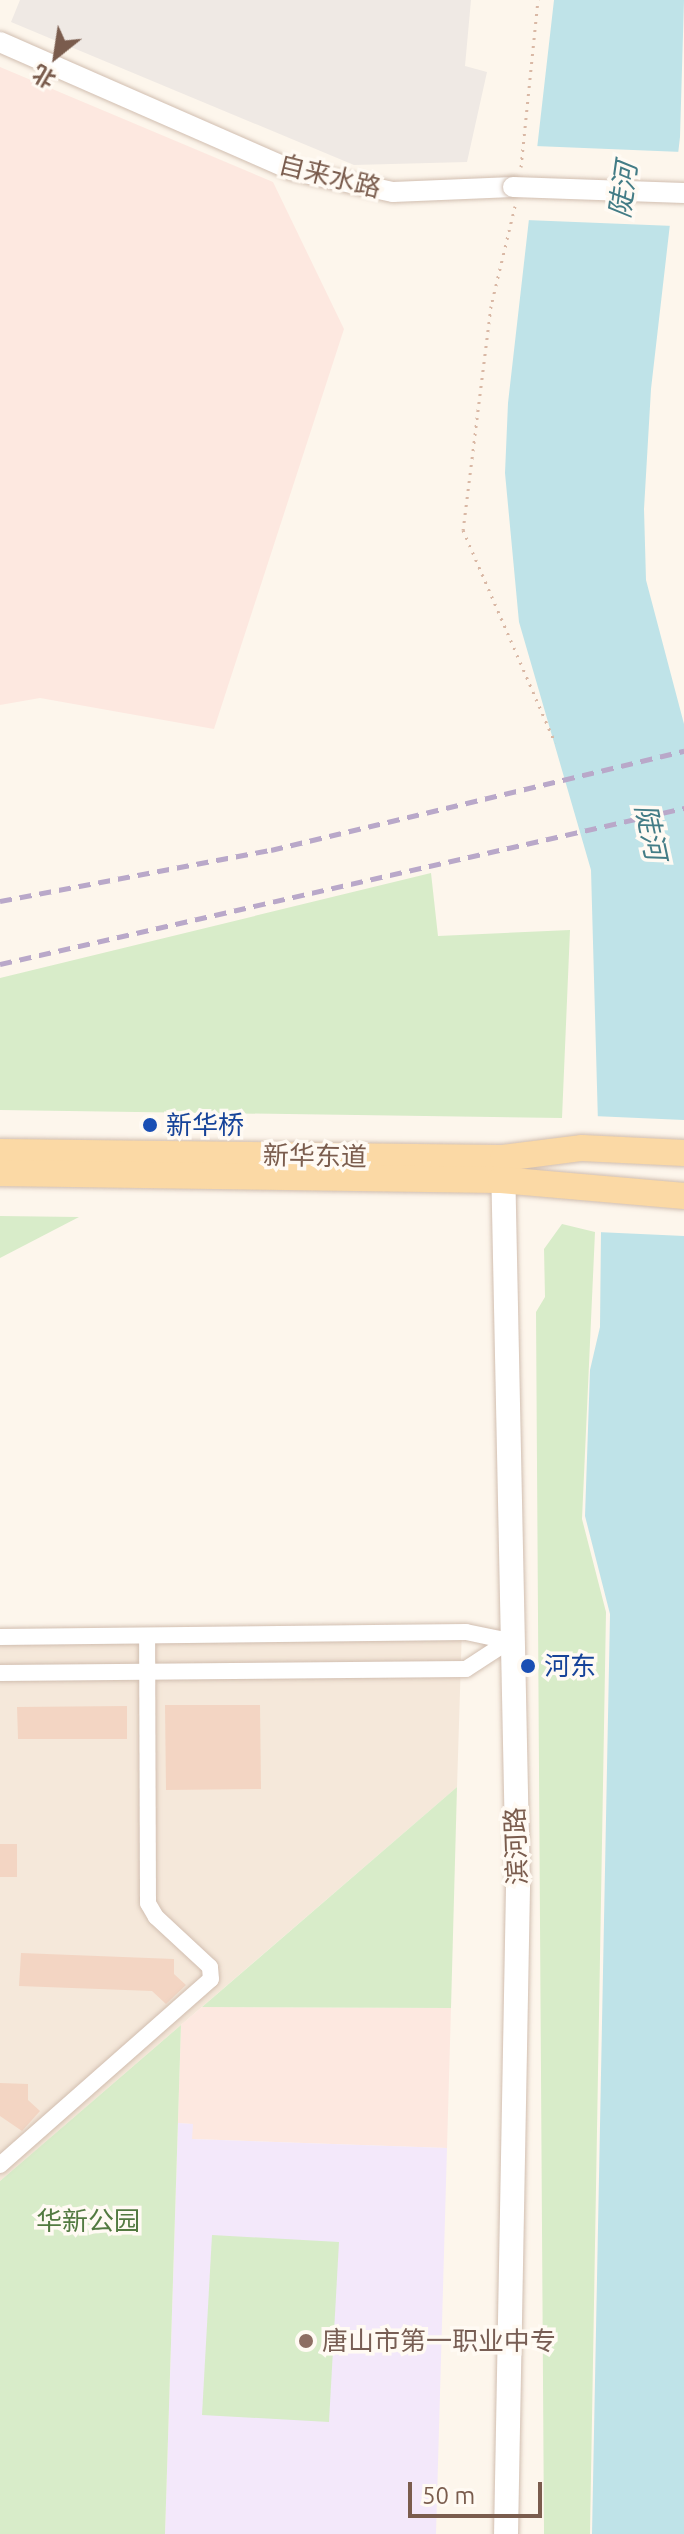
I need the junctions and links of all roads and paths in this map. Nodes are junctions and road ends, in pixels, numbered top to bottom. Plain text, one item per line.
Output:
1 (538, 0) edge
2 (0, 42) edge
3 (517, 185) junction
4 (684, 193) edge
5 (555, 743) dead end
6 (0, 1152) edge
7 (684, 1153) edge
8 (502, 1169) junction
9 (0, 1173) edge
10 (684, 1196) edge
11 (147, 1636) junction
12 (0, 1637) edge
13 (509, 1641) junction
14 (147, 1671) junction
15 (0, 1673) edge
16 (0, 2165) edge
17 (506, 2534) edge

1 - 3 path
2 - 3 street, 自来水路
3 - 4 street, 自来水路, bridge
3 - 5 path
6 - 8 main road, 新华东道
7 - 8 main road, 新华东道
8 - 9 main road, 新华东道
8 - 10 main road, 新华东道
8 - 13 main road, 滨河路
11 - 12 street
11 - 13 street
11 - 14 street
13 - 14 street
13 - 17 main road, 滨河路
14 - 15 street
14 - 16 street

